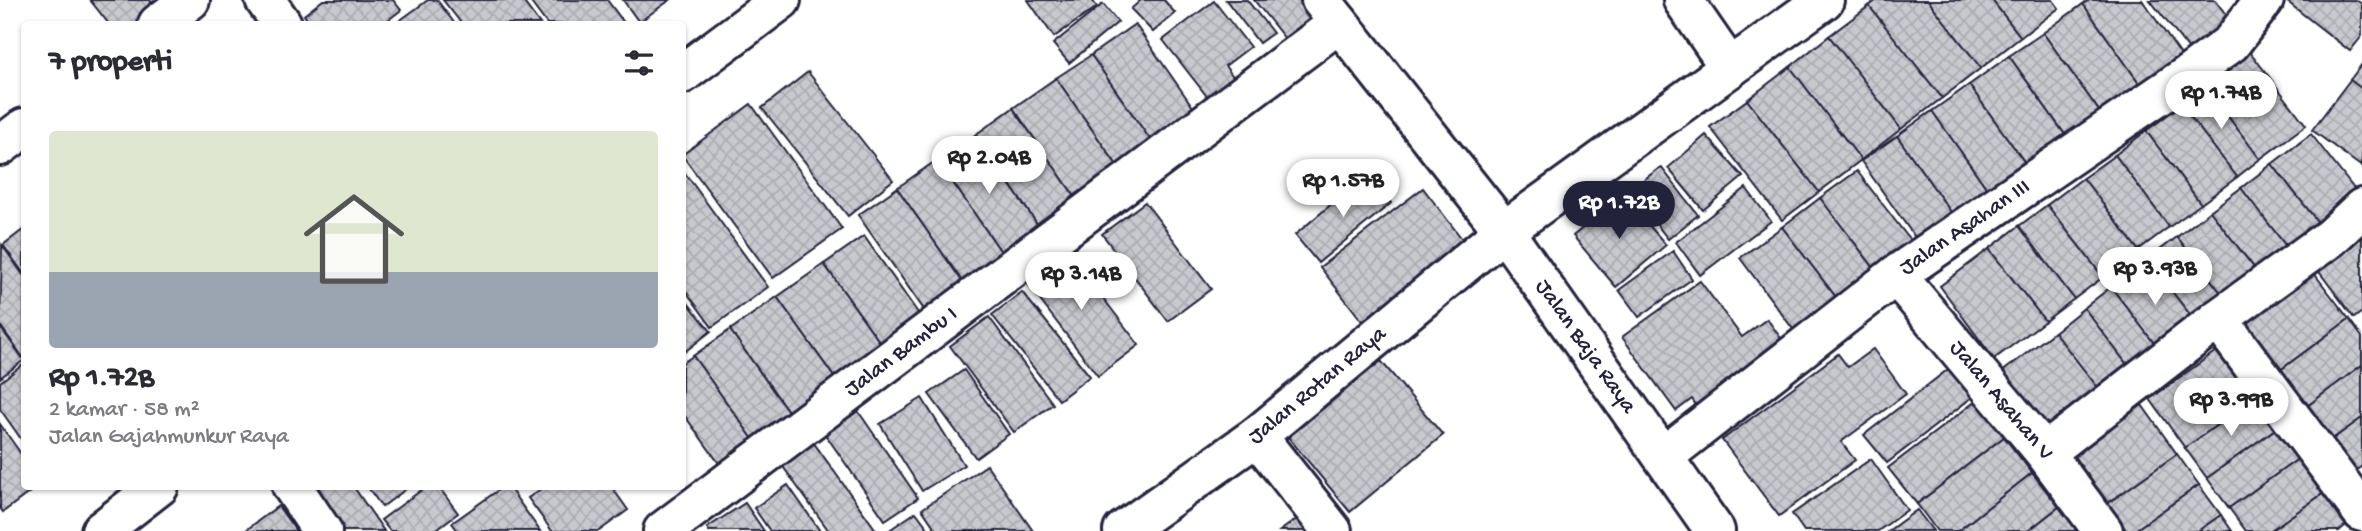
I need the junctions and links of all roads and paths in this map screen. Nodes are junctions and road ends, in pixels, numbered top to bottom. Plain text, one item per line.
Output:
1 (190, 0) edge
2 (265, 0) edge
3 (780, 0) edge
4 (1683, 0) edge
5 (1824, 0) edge
6 (2264, 0) edge
7 (1330, 12) edge
8 (162, 21) edge
9 (280, 21) edge
10 (1730, 68) junction
11 (686, 71) edge
12 (21, 130) edge
13 (0, 146) edge
14 (2362, 208) edge
15 (1504, 231) junction
16 (1896, 275) junction
17 (2218, 319) junction
18 (1257, 436) junction
19 (2045, 453) junction
20 (1664, 456) junction
21 (154, 490) edge
22 (295, 490) edge
23 (2362, 512) edge
24 (101, 531) edge
25 (322, 531) edge
26 (663, 531) edge
27 (1123, 531) edge
28 (1332, 531) edge
29 (1716, 531) edge
30 (2103, 531) edge

1 - 8 street
2 - 9 street
3 - 11 street
4 - 10 street
5 - 10 street, Jalan Rotan Raya
6 - 16 street, Jalan Asahan III
7 - 15 street, Jalan Baja Raya
7 - 26 street, Jalan Bambu I
10 - 15 street, Jalan Rotan Raya
12 - 13 street
14 - 17 street
15 - 18 street, Jalan Rotan Raya
15 - 20 street, Jalan Baja Raya
16 - 19 street, Jalan Asahan V
16 - 20 street, Jalan Asahan III
17 - 19 street
17 - 23 street
18 - 27 street, Jalan Rotan Raya
18 - 28 street
19 - 30 street, Jalan Asahan V
20 - 29 street, Jalan Baja Raya
21 - 24 street
22 - 25 street

